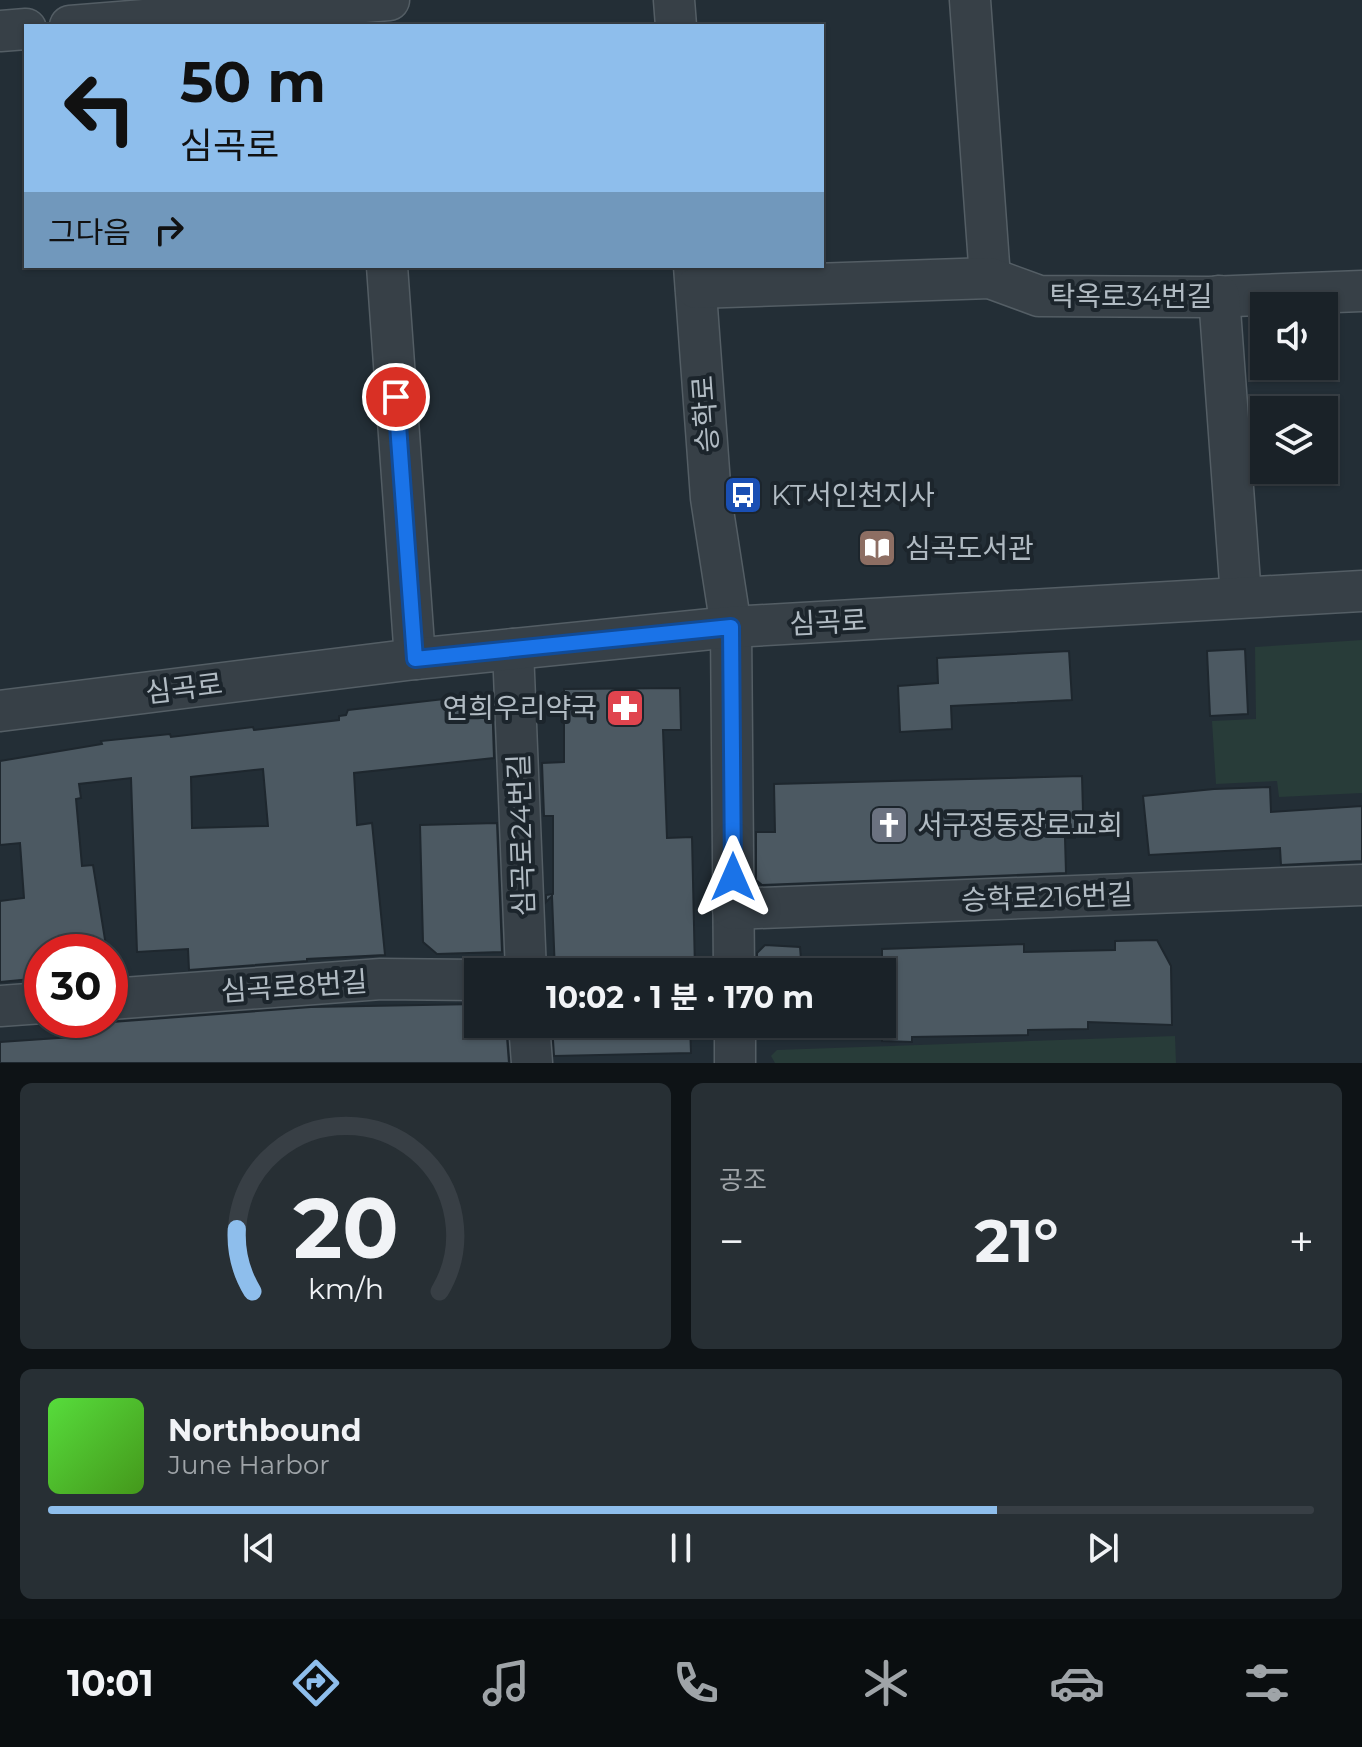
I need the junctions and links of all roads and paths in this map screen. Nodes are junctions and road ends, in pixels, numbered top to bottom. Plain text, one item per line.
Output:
1 (674, 0) edge
2 (970, 0) edge
3 (377, 9) edge
4 (81, 17) edge
5 (676, 24) edge
6 (24, 29) edge
7 (0, 31) edge
8 (387, 268) edge
9 (695, 277) edge
10 (990, 278) junction
11 (1362, 291) edge
12 (1219, 296) junction
13 (1362, 591) edge
14 (1241, 597) junction
15 (731, 627) junction
16 (513, 649) junction
17 (415, 659) junction
18 (0, 711) edge
19 (1362, 885) edge
20 (733, 909) junction
21 (525, 958) edge
22 (734, 958) edge
23 (464, 980) edge
24 (128, 998) edge
25 (24, 1004) edge
26 (0, 1006) edge
27 (530, 1038) edge
28 (735, 1038) edge
29 (532, 1063) edge
30 (735, 1063) edge

1 - 5 street
2 - 10 street
3 - 4 street
6 - 7 street
8 - 17 street
9 - 10 street, 승학로
9 - 15 street, 승학로
10 - 12 street, 탁옥로34번길
11 - 12 street, 탁옥로34번길
12 - 14 street
13 - 14 street, 심곡로
14 - 15 street, 심곡로
15 - 16 street, 심곡로
15 - 20 street, 승학로
16 - 17 street, 심곡로
16 - 21 street, 심곡로24번길
17 - 18 street, 심곡로
19 - 20 street, 승학로216번길
20 - 22 street, 승학로
23 - 24 street, 심곡로8번길
25 - 26 street
27 - 29 street
28 - 30 street

